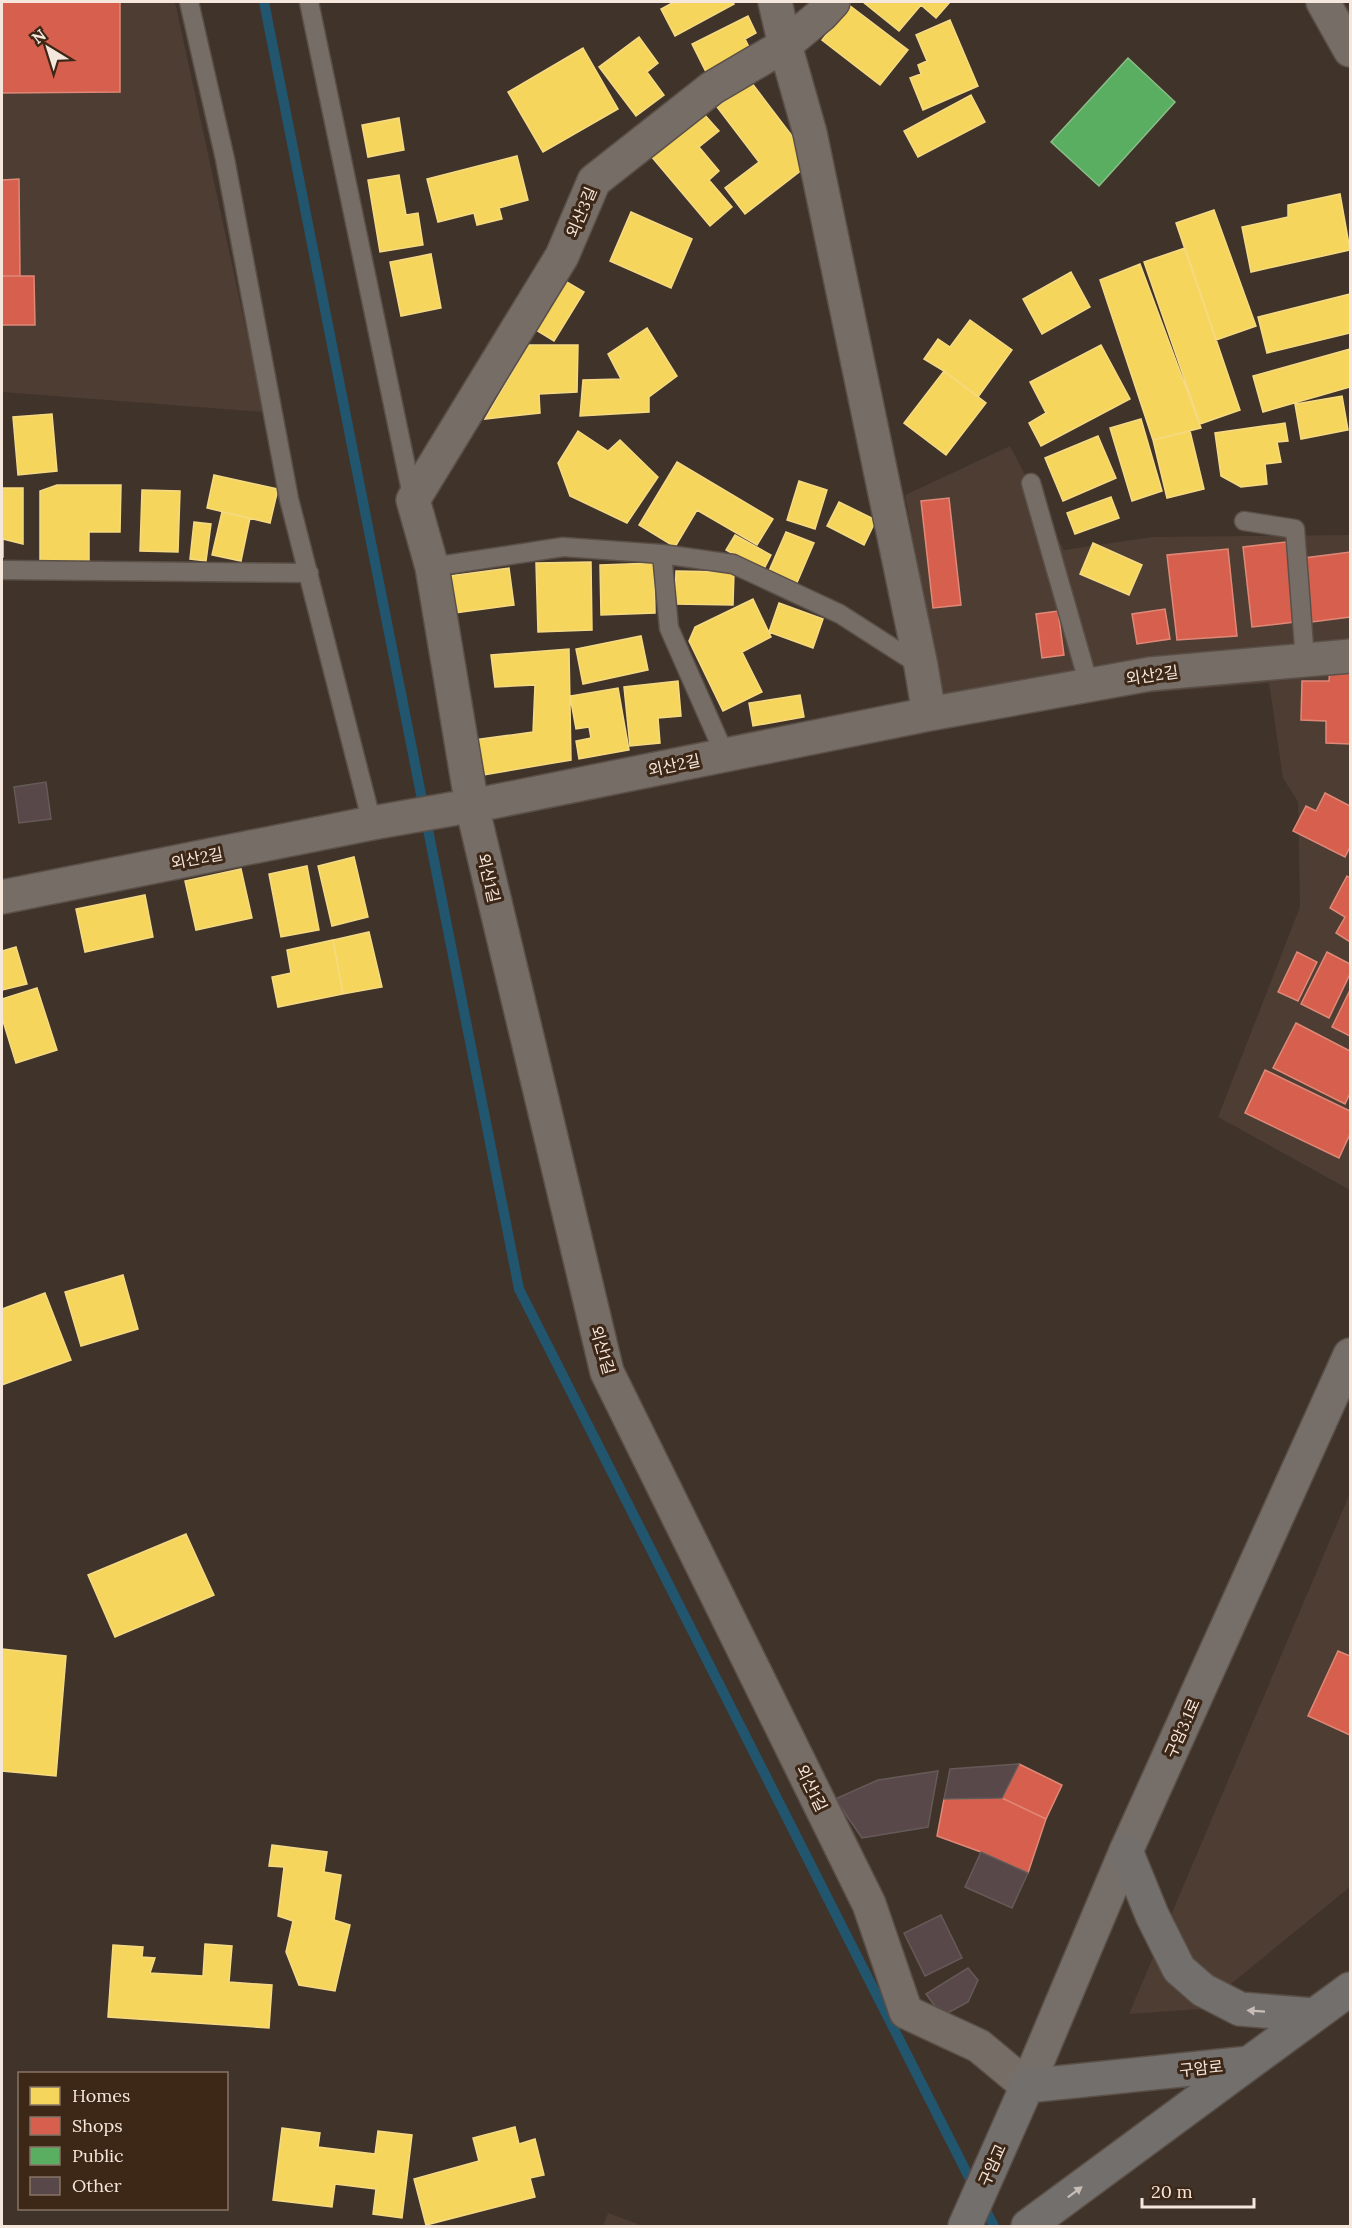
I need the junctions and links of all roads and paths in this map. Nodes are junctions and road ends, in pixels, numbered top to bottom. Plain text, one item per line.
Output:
1 (189, 2) edge
2 (309, 2) edge
3 (775, 2) edge
4 (833, 2) edge
5 (1323, 2) edge
6 (785, 45) junction
7 (1350, 50) edge
8 (1031, 483) dead end
9 (413, 500) junction
10 (1244, 521) dead end
11 (662, 554) junction
12 (432, 567) junction
13 (2, 570) edge
14 (309, 573) junction
15 (1350, 656) edge
16 (1305, 660) junction
17 (921, 666) junction
18 (1089, 685) junction
19 (929, 714) junction
20 (725, 755) junction
21 (460, 808) junction
22 (386, 821) junction
23 (2, 897) edge
24 (1350, 1355) edge
25 (1126, 1851) junction
26 (1350, 1989) edge
27 (1314, 2015) junction
28 (1249, 2063) junction
29 (1023, 2095) junction
30 (965, 2226) edge
31 (1028, 2226) edge

1 - 14 lane
2 - 9 lane
3 - 6 street
4 - 6 street, 외산3길
5 - 7 street
6 - 9 street, 외산3길
6 - 17 street
8 - 18 lane
9 - 12 street, 외산1길
10 - 16 lane
11 - 12 lane
11 - 17 lane
11 - 20 lane
12 - 21 street, 외산1길
13 - 14 lane
14 - 22 lane
15 - 16 street, 외산2길
16 - 18 street, 외산2길
17 - 19 street
18 - 19 street, 외산2길
19 - 20 street, 외산2길
20 - 21 street, 외산2길
21 - 22 street, 외산2길
21 - 29 street, 외산1길
22 - 23 street, 외산2길
24 - 25 street, 구암3.1로
27 -> 25 main road
25 - 29 street, 구암3.1로
26 - 27 main road
27 - 28 main road
28 - 29 main road, 구암로
31 -> 28 main road
29 - 30 main road, 구암교

